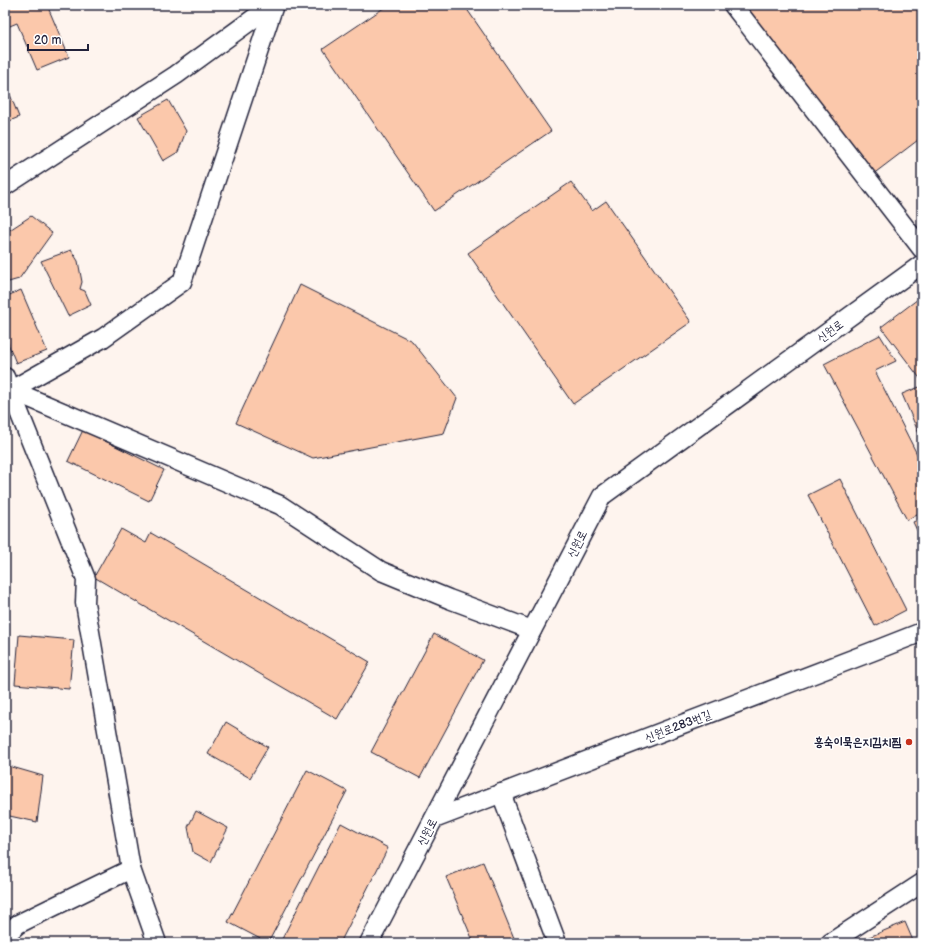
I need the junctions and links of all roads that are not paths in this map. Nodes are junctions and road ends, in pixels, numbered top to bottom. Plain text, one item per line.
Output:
1 (273, 5) edge
2 (733, 5) edge
3 (5, 186) edge
4 (922, 249) edge
5 (922, 264) edge
6 (7, 387) edge
7 (532, 630) junction
8 (922, 632) edge
9 (501, 793) junction
10 (434, 819) junction
11 (131, 869) junction
12 (922, 883) edge
13 (5, 936) edge
14 (158, 943) edge
15 (369, 943) edge
16 (556, 943) edge
17 (830, 943) edge

1 - 3 street
1 - 6 street
2 - 4 street
5 - 7 street, 신원로
6 - 7 street
6 - 11 street
7 - 10 street, 신원로
8 - 9 street, 신원로283번길
9 - 10 street, 신원로283번길
9 - 16 street
10 - 15 street, 신원로
11 - 13 street
11 - 14 street
12 - 17 street

